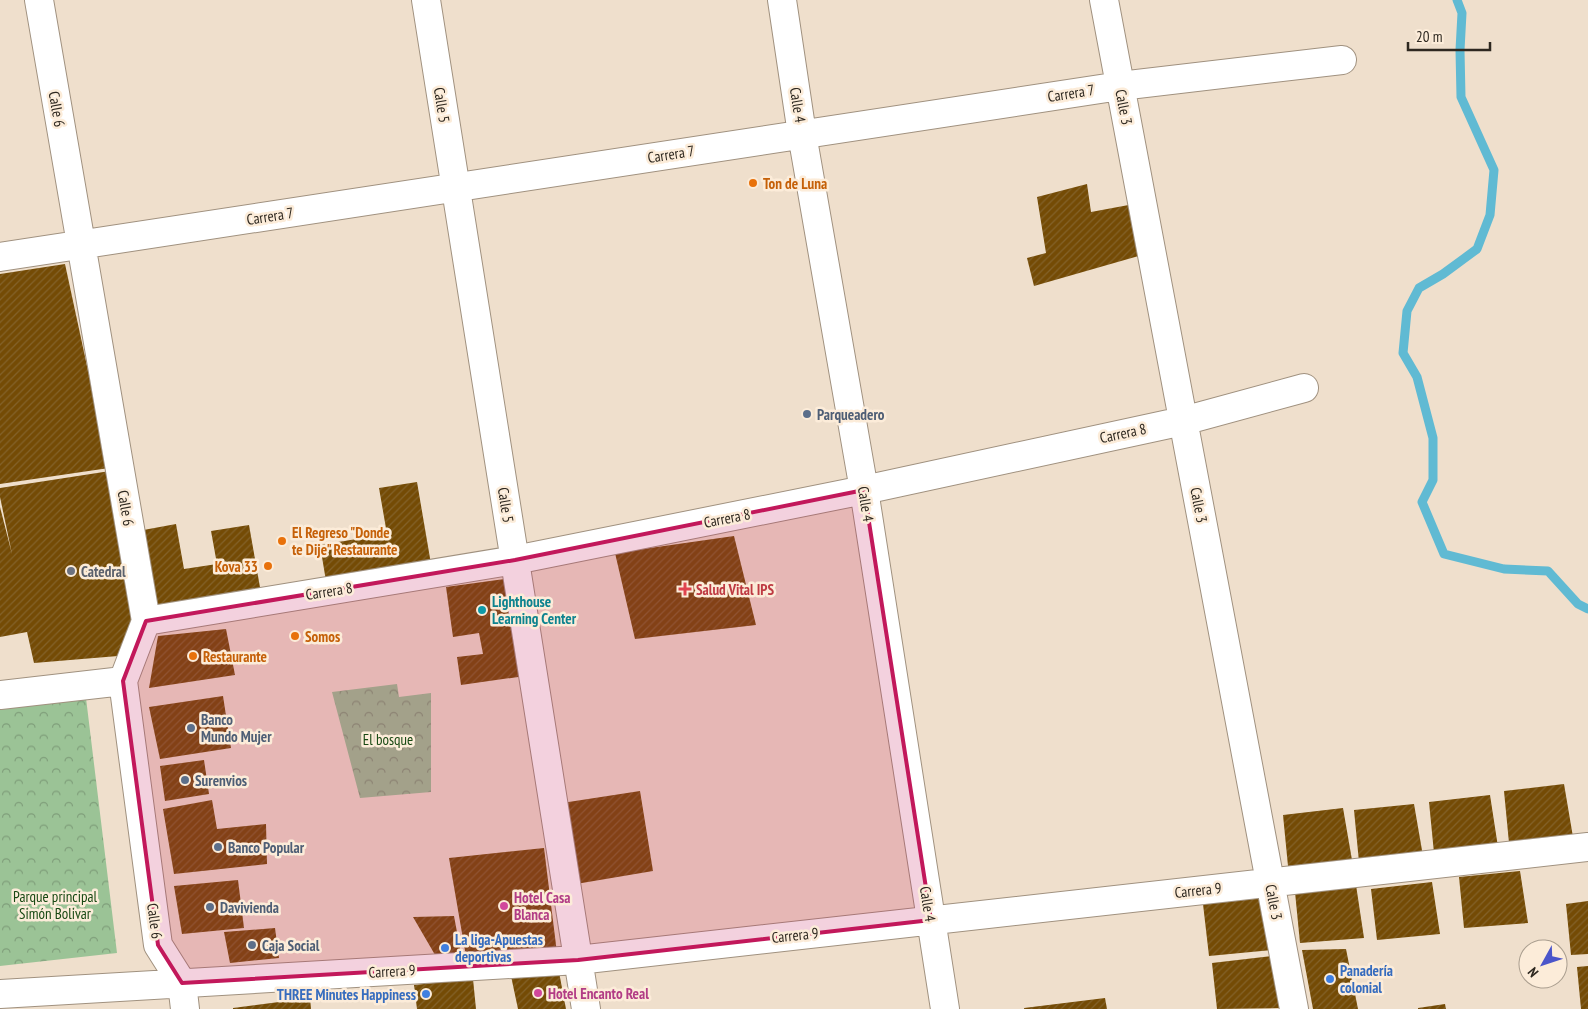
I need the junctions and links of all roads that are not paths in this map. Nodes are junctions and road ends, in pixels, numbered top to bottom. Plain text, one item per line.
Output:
1 (39, 0) edge
2 (426, 0) edge
3 (782, 0) edge
4 (1104, 0) edge
5 (1342, 60) dead end
6 (1120, 86) junction
7 (802, 134) junction
8 (455, 187) junction
9 (80, 245) junction
10 (0, 257) edge
11 (1304, 388) dead end
12 (1183, 420) junction
13 (864, 490) junction
14 (515, 560) junction
15 (146, 620) junction
16 (123, 680) junction
17 (0, 695) edge
18 (1588, 847) edge
19 (1270, 882) junction
20 (931, 920) junction
21 (578, 960) junction
22 (0, 994) edge
23 (184, 996) edge
24 (586, 1009) edge
25 (945, 1009) edge
26 (1294, 1009) edge

1 - 9 street, Calle 6
2 - 8 street, Calle 5
3 - 7 street, Calle 4
4 - 6 street, Calle 3
5 - 6 street, Carrera 7
6 - 7 street, Carrera 7
6 - 12 street, Calle 3
7 - 8 street, Carrera 7
7 - 13 street, Calle 4
8 - 9 street, Carrera 7
8 - 14 street, Calle 5
9 - 10 street, Carrera 7
9 - 15 street, Calle 6
11 - 12 street, Carrera 8
12 - 13 street, Carrera 8
12 - 19 street, Calle 3
13 - 14 street, Carrera 8
13 - 20 street, Calle 4
14 - 15 street, Carrera 8
14 - 21 street, Calle 5
15 - 16 street, Calle 6
16 - 17 street
16 - 23 street, Calle 6
18 - 19 street, Carrera 9
19 - 20 street, Carrera 9
19 - 26 street, Calle 3
20 - 21 street, Carrera 9
20 - 25 street, Calle 4
21 - 23 street, Carrera 9
21 - 24 street, Calle 5
22 - 23 street, Carrera 9

